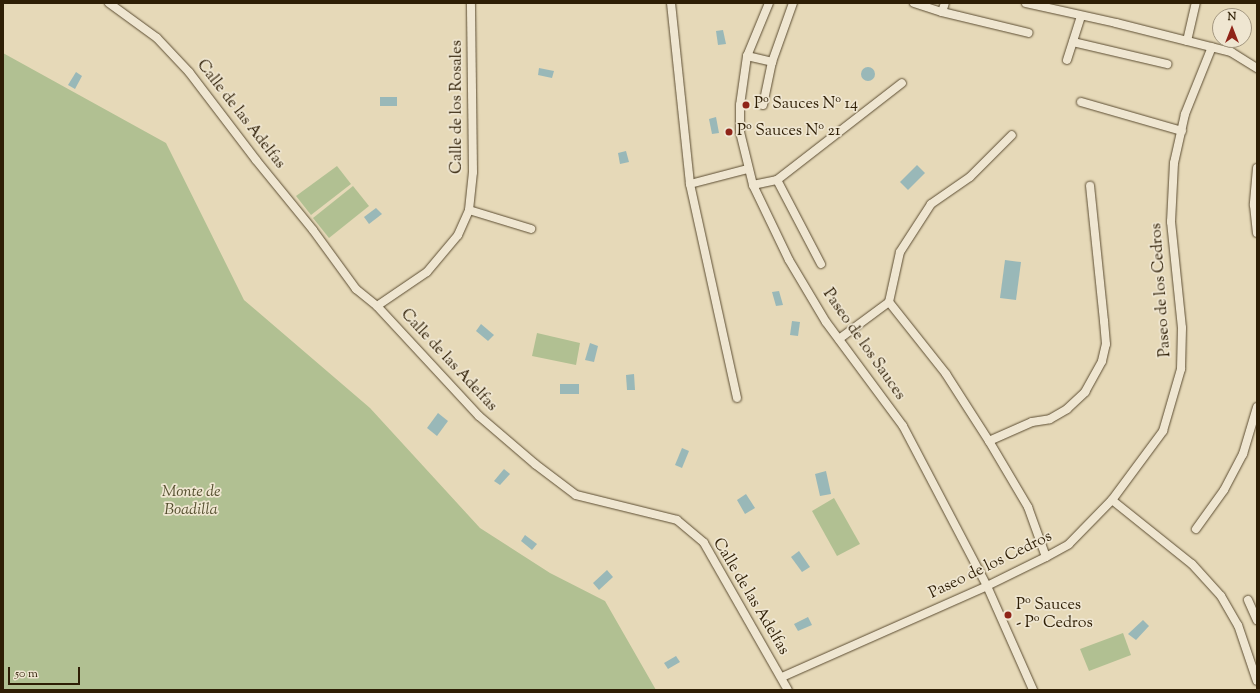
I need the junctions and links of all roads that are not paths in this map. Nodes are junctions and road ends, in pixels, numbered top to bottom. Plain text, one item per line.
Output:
1 (109, 3) edge
2 (471, 3) edge
3 (671, 3) edge
4 (768, 3) edge
5 (793, 3) edge
6 (914, 3) edge
7 (945, 3) edge
8 (1026, 3) edge
9 (1196, 3) edge
10 (942, 12) junction
11 (1081, 16) junction
12 (1029, 33) dead end
13 (1187, 40) junction
14 (1073, 42) junction
15 (1212, 47) joint
16 (1216, 48) edge
17 (747, 56) junction
18 (1067, 60) dead end
19 (772, 62) junction
20 (1167, 64) dead end
21 (1257, 68) edge
22 (902, 83) dead end
23 (1082, 102) dead end
24 (763, 105) dead end
25 (1182, 131) junction
26 (1012, 135) dead end
27 (1257, 168) edge
28 (748, 169) junction
29 (777, 180) junction
30 (690, 184) junction
31 (753, 185) junction
32 (1090, 186) dead end
33 (469, 210) junction
34 (531, 229) dead end
35 (1257, 233) edge
36 (821, 264) dead end
37 (889, 302) junction
38 (377, 306) junction
39 (839, 339) junction
40 (737, 398) dead end
41 (1257, 407) edge
42 (989, 442) junction
43 (1112, 500) junction
44 (1196, 528) dead end
45 (1046, 557) junction
46 (987, 586) junction
47 (1248, 600) dead end
48 (1257, 620) edge
49 (782, 677) junction
50 (1257, 681) edge
51 (788, 690) edge
52 (1033, 690) edge

1 - 38 street, Calle de las Adelfas
2 - 33 street, Calle de los Rosales
3 - 30 street
4 - 17 street, Paseo de los Sauces
5 - 19 street
6 - 10 street
7 - 10 street
8 - 11 street
9 - 13 street
10 - 12 street
11 - 13 street
11 - 14 street
13 - 15 street
14 - 18 street
14 - 20 street
15 - 25 street, Paseo de los Cedros
16 - 21 street
17 - 19 street
17 - 28 street, Paseo de los Sauces
19 - 24 street
22 - 29 street
23 - 25 street
25 - 43 street, Paseo de los Cedros
26 - 37 street
27 - 35 street
28 - 30 street
28 - 31 street, Paseo de los Sauces
29 - 31 street
29 - 36 street
30 - 40 street
31 - 39 street, Paseo de los Sauces
32 - 42 street
33 - 34 street
33 - 38 street, Calle de los Rosales
37 - 39 street
37 - 42 street
38 - 49 street, Calle de las Adelfas
39 - 46 street, Paseo de los Sauces
41 - 44 street
42 - 45 street
43 - 45 street, Paseo de los Cedros
43 - 50 street
45 - 46 street, Paseo de los Cedros
46 - 49 street, Paseo de los Cedros
46 - 52 street, Paseo de los Sauces
47 - 48 street
49 - 51 street, Calle de las Adelfas

